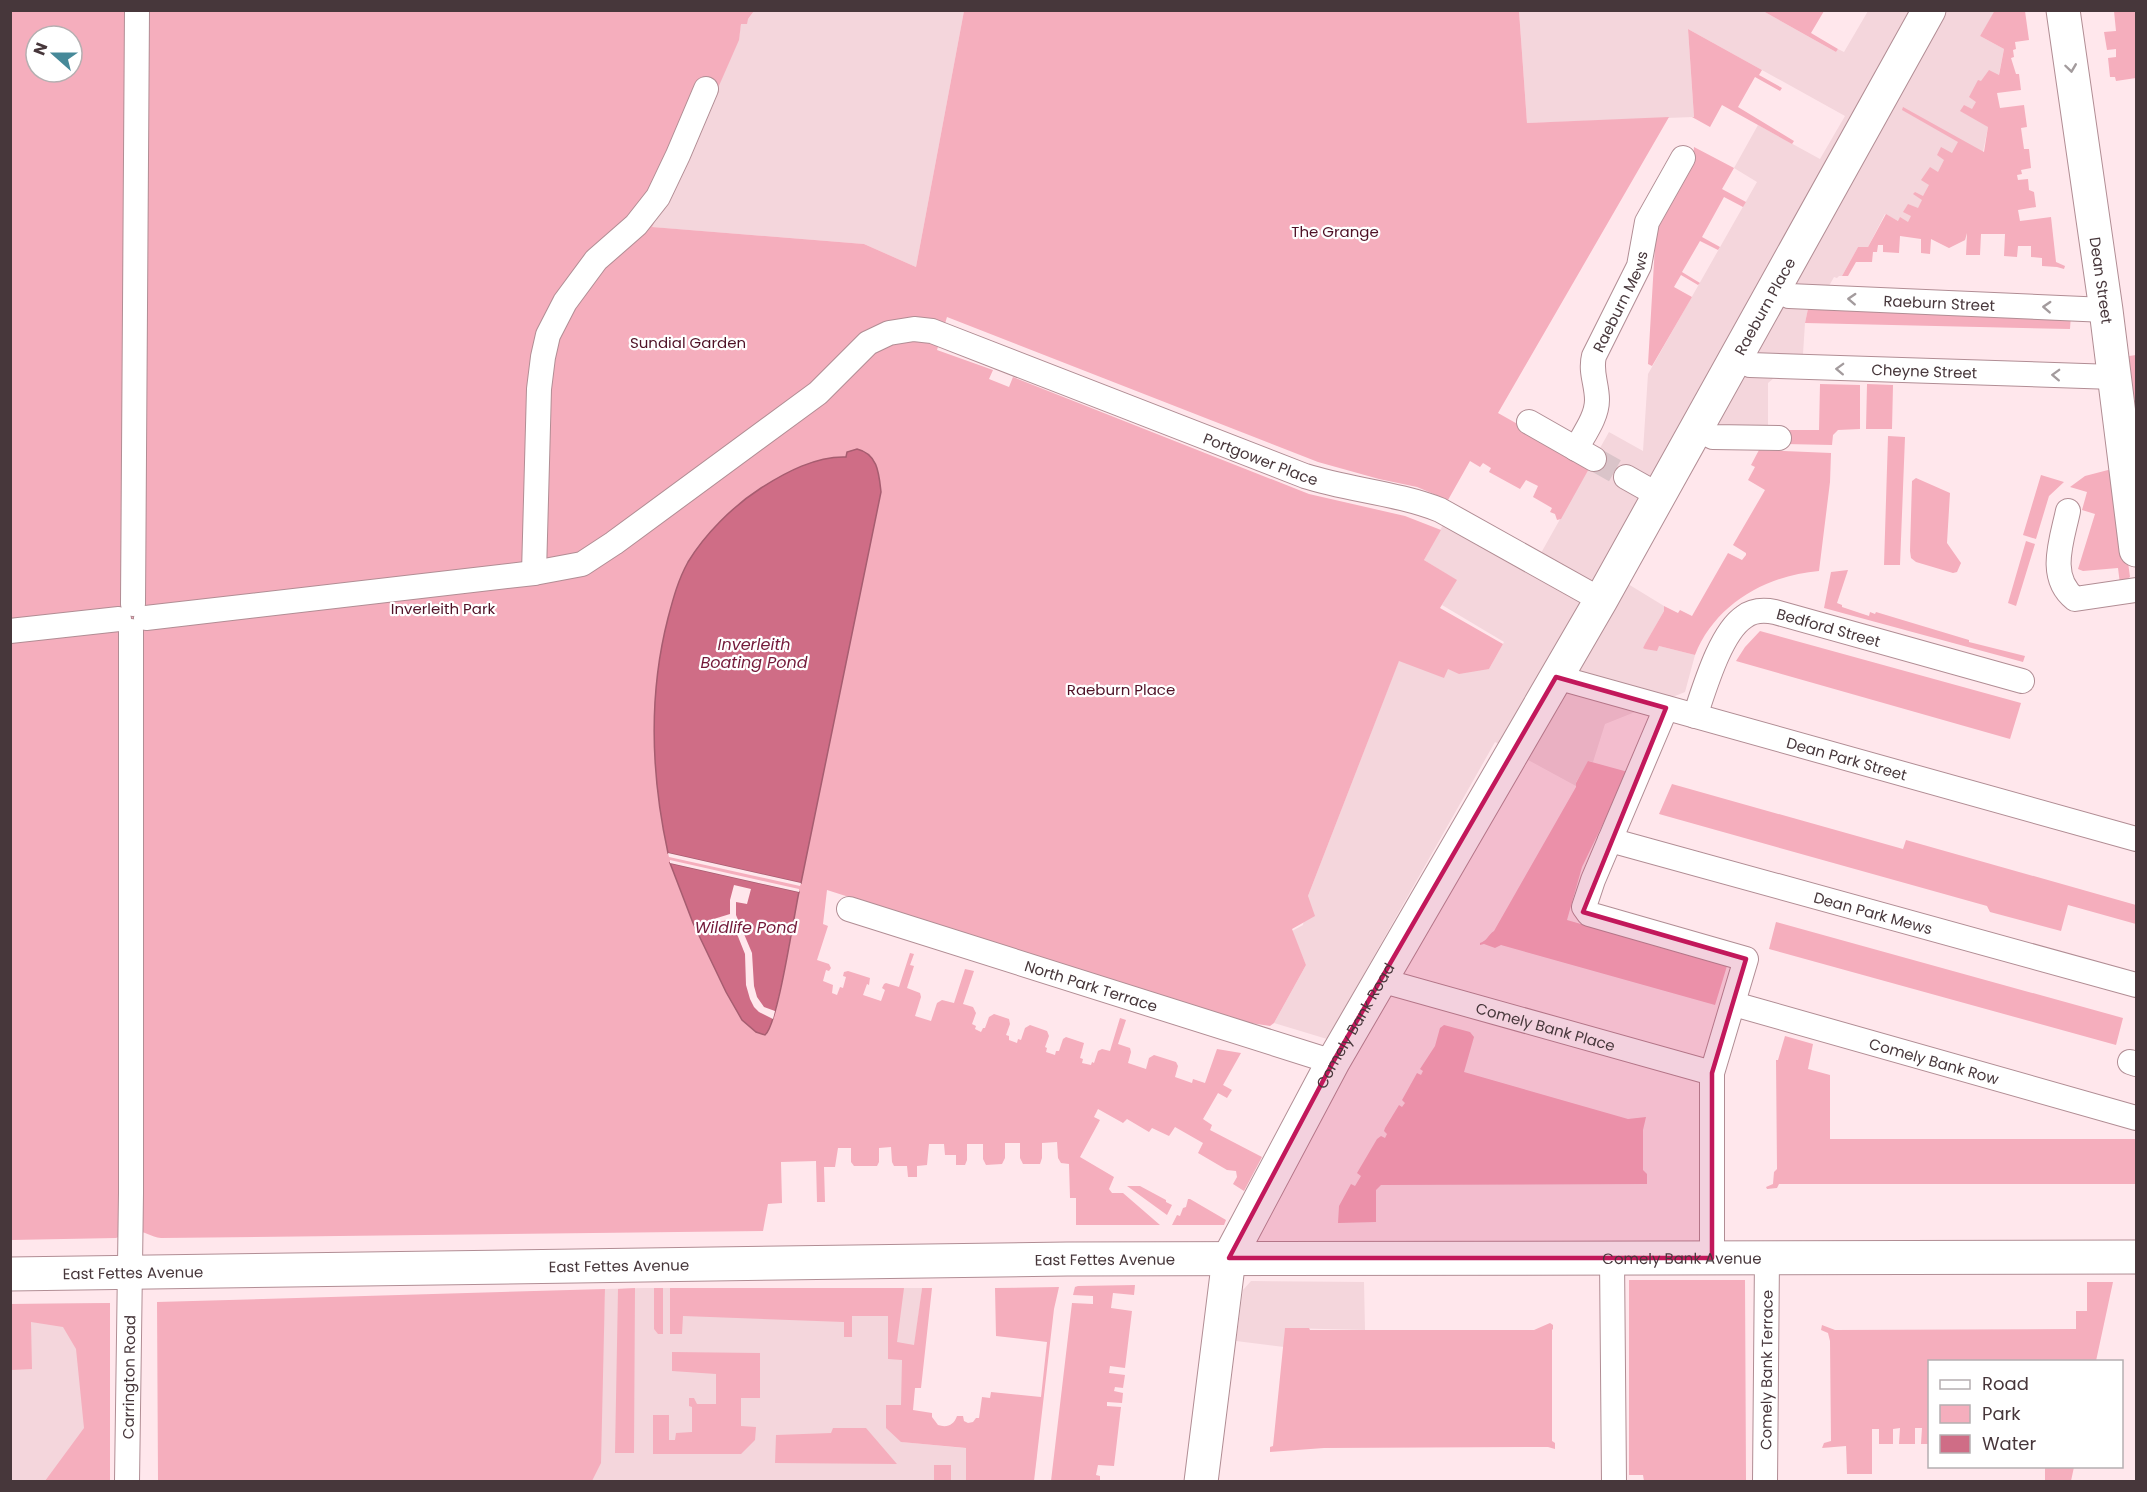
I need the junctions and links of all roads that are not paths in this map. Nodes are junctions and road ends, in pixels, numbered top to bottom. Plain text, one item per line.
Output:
1 (137, 10) edge
2 (1929, 10) edge
3 (2063, 10) edge
4 (706, 89) dead end
5 (1683, 158) dead end
6 (1775, 289) junction
7 (2106, 310) junction
8 (1736, 358) junction
9 (2114, 377) junction
10 (1529, 422) dead end
11 (1697, 429) junction
12 (1779, 438) dead end
13 (1626, 477) tunnel mouth
14 (1658, 495) junction
15 (2068, 511) dead end
16 (2136, 550) edge
17 (534, 573) junction
18 (2136, 590) edge
19 (1601, 600) junction
20 (132, 618) junction
21 (10, 631) edge
22 (1556, 677) junction
23 (2022, 681) dead end
24 (1666, 708) junction
25 (1695, 716) junction
26 (2136, 839) edge
27 (1611, 840) junction
28 (849, 909) dead end
29 (1380, 980) junction
30 (2136, 985) edge
31 (1734, 1004) junction
32 (1334, 1062) junction
33 (1712, 1073) junction
34 (2136, 1118) edge
35 (1767, 1257) junction
36 (2136, 1257) edge
37 (1229, 1258) junction
38 (1612, 1258) junction
39 (1712, 1258) junction
40 (129, 1272) junction
41 (10, 1274) edge
42 (127, 1482) edge
43 (1201, 1482) edge
44 (1614, 1482) edge
45 (1765, 1482) edge

1 - 20 street, Carrington Road
2 - 6 street, Raeburn Place
3 -> 7 street, Dean Street
4 - 17 street
5 - 10 street, Raeburn Mews
7 -> 6 street, Raeburn Street
6 - 8 street, Raeburn Place
7 - 9 street, Dean Street
9 -> 8 street, Cheyne Street
8 - 11 street, Raeburn Place
9 - 16 street, Dean Street
11 - 12 street
11 - 14 street, Raeburn Place
13 - 14 street
14 - 19 street, Raeburn Place
15 - 18 street
17 - 19 street, Portgower Place
17 - 20 street
19 - 22 street, Comely Bank Road
20 - 21 street
20 - 40 street, Carrington Road
22 - 24 street, Dean Park Street
22 - 29 street, Comely Bank Road
23 - 25 street, Bedford Street
24 - 25 street, Dean Park Street
24 - 27 street
25 - 26 street, Dean Park Street
27 - 30 street, Dean Park Mews
27 - 31 street
28 - 32 street, North Park Terrace
29 - 32 street, Comely Bank Road
29 - 33 street, Comely Bank Place
31 - 33 street
31 - 34 street, Comely Bank Row
32 - 37 street, Comely Bank Road
33 - 39 street
35 - 36 street, Comely Bank Avenue
35 - 39 street, Comely Bank Avenue
35 - 45 street, Comely Bank Terrace
37 - 38 street, Comely Bank Avenue
37 - 40 street, East Fettes Avenue
37 - 43 street, Comely Bank Road
38 - 39 street, Comely Bank Avenue
38 - 44 street
40 - 41 street, East Fettes Avenue
40 - 42 street, Carrington Road

